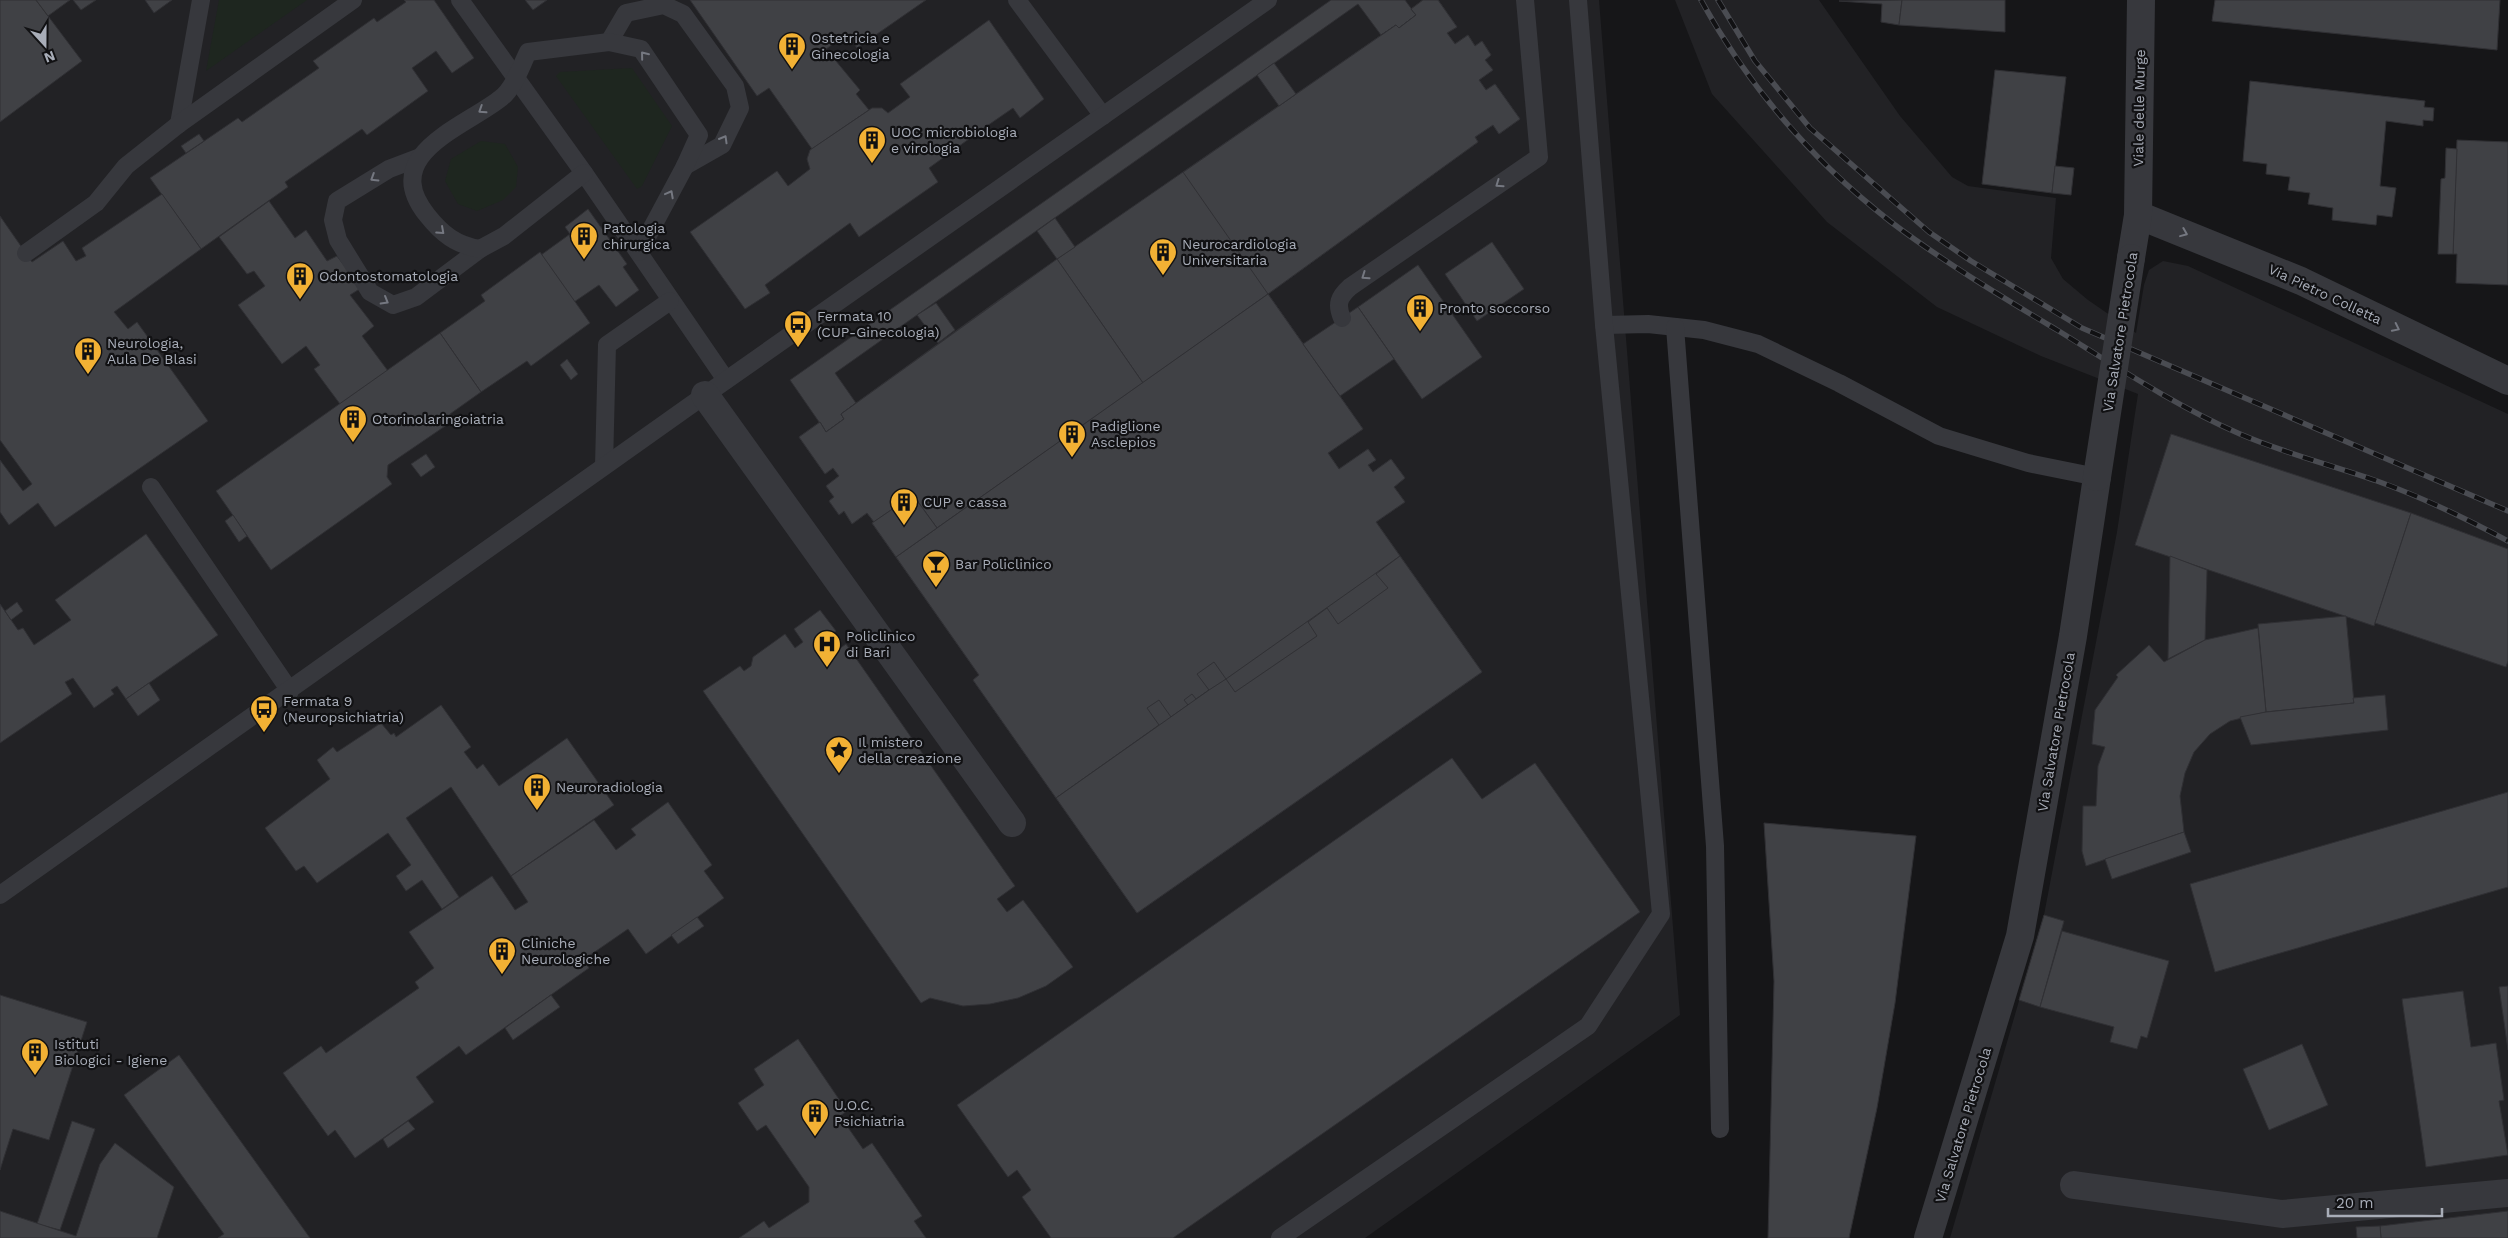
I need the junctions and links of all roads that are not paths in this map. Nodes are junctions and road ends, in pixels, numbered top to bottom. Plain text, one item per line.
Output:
1 (202, 0) edge
2 (353, 0) edge
3 (460, 0) edge
4 (1017, 0) edge
5 (1268, 0) edge
6 (1525, 0) edge
7 (1578, 0) edge
8 (2140, 0) edge
9 (609, 42) junction
10 (516, 77) junction
11 (1103, 116) junction
12 (179, 124) junction
13 (418, 158) junction
14 (685, 166) junction
15 (584, 174) junction
16 (2138, 215) junction
17 (480, 250) junction
18 (639, 252) junction
19 (26, 253) dead end
20 (670, 301) junction
21 (1342, 318) dead end
22 (1604, 325) junction
23 (1675, 327) junction
24 (2508, 381) edge
25 (716, 387) junction
26 (604, 466) junction
27 (2097, 477) junction
28 (151, 487) dead end
29 (290, 691) junction
30 (1012, 823) dead end
31 (0, 895) edge
32 (1720, 1129) dead end
33 (2074, 1185) dead end
34 (2508, 1193) edge
35 (1280, 1238) edge
36 (1928, 1238) edge

1 - 12 lane
2 - 12 lane
3 - 10 lane
4 - 11 lane
5 - 11 lane
6 -> 21 lane
7 - 22 lane
8 - 16 street, Viale delle Murge
9 - 10 lane
14 -> 9 lane
14 -> 9 lane
10 -> 13 lane
10 - 15 lane
11 - 25 lane
12 - 19 lane
13 -> 17 lane
13 -> 17 lane
18 -> 14 lane
15 - 17 lane
15 - 18 lane
16 -> 24 street, Via Pietro Colletta
16 - 27 street, Via Salvatore Pietrocola, bridge
18 - 20 lane
20 - 25 lane
20 - 26 lane
22 - 23 lane
22 - 35 lane
23 - 27 lane
23 - 32 lane
25 - 26 lane
25 - 30 street
26 - 29 lane
27 - 36 street, Via Salvatore Pietrocola
28 - 29 lane
29 - 31 lane
33 - 34 street

